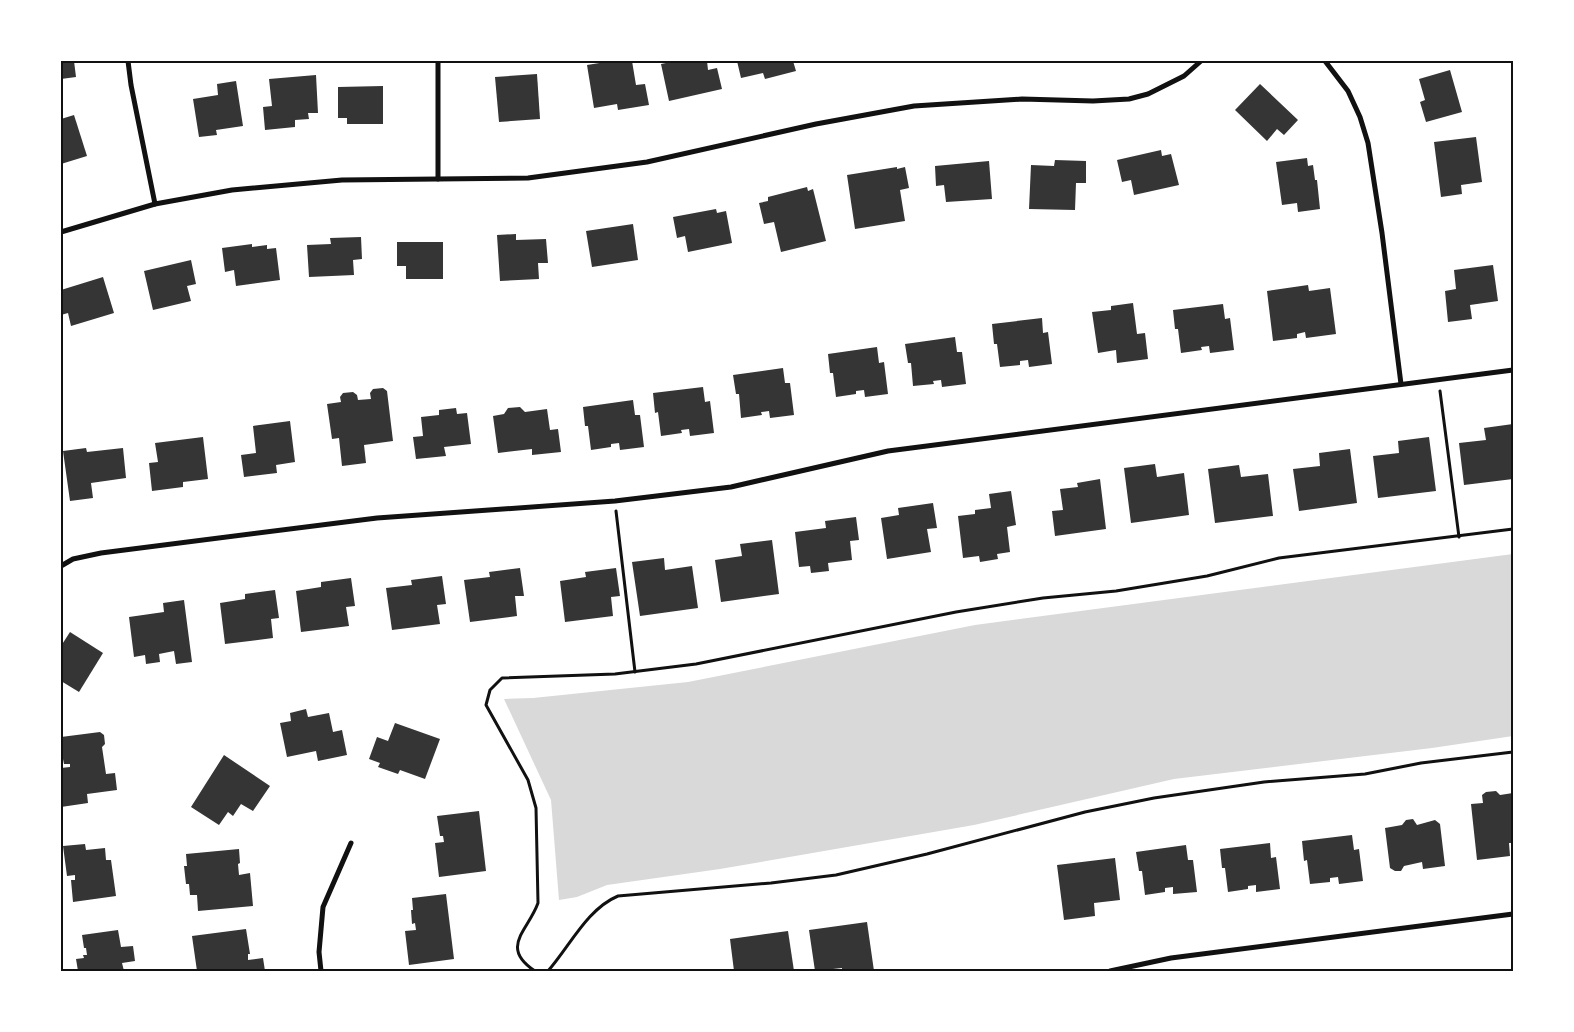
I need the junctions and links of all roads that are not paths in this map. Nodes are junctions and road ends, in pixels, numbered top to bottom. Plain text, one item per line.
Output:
1 (128, 61) edge
2 (438, 61) edge
3 (1201, 61) edge
4 (1325, 61) edge
5 (438, 178) junction
6 (155, 204) junction
7 (61, 232) edge
8 (1513, 370) edge
9 (1401, 384) junction
10 (61, 566) edge
11 (351, 843) dead end
12 (1513, 914) edge
13 (321, 971) edge
14 (1110, 971) edge

1 - 6 street
2 - 5 street
3 - 5 street
4 - 9 street
5 - 6 street
6 - 7 street
8 - 9 street
9 - 10 street
11 - 13 street
12 - 14 street

